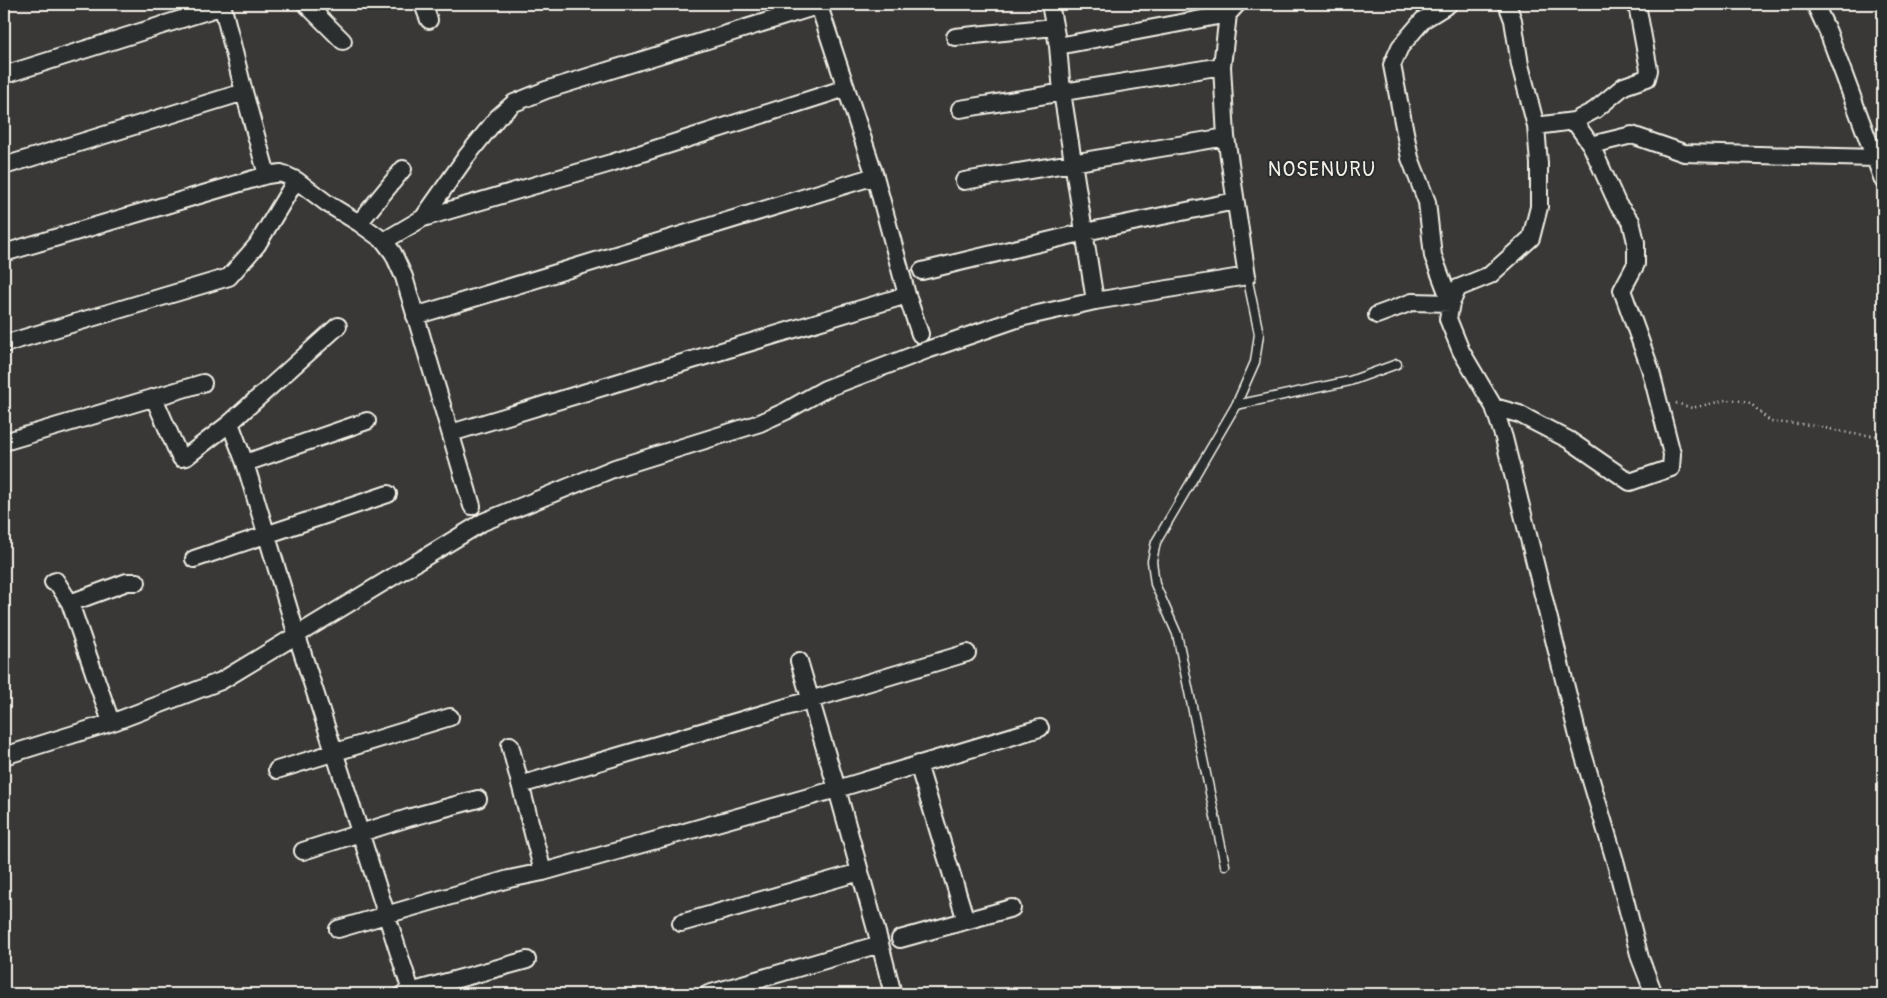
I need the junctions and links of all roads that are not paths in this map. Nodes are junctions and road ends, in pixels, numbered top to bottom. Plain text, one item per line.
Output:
1 (306, 4) edge
2 (423, 4) edge
3 (1050, 4) edge
4 (1449, 4) edge
5 (1507, 4) edge
6 (1635, 4) edge
7 (1815, 4) edge
8 (223, 5) edge
9 (1232, 9) edge
10 (429, 20) dead end
11 (1054, 27) junction
12 (955, 37) dead end
13 (344, 41) dead end
14 (1058, 46) junction
15 (1222, 66) junction
16 (4, 75) edge
17 (846, 88) junction
18 (244, 92) junction
19 (1062, 92) junction
20 (960, 109) dead end
21 (1574, 121) junction
22 (1536, 126) junction
23 (1226, 137) junction
24 (1591, 145) junction
25 (1875, 158) junction
26 (1073, 162) junction
27 (4, 166) edge
28 (403, 169) dead end
29 (266, 175) junction
30 (875, 176) junction
31 (296, 180) junction
32 (1883, 180) edge
33 (964, 181) dead end
34 (1235, 201) junction
35 (423, 218) junction
36 (359, 223) junction
37 (1085, 232) junction
38 (384, 241) junction
39 (4, 253) edge
40 (922, 271) dead end
41 (1247, 276) junction
42 (907, 295) junction
43 (1095, 301) junction
44 (1451, 303) junction
45 (1377, 315) dead end
46 (415, 316) junction
47 (338, 326) dead end
48 (920, 334) dead end
49 (4, 344) edge
50 (1397, 364) dead end
51 (203, 384) dead end
52 (154, 398) junction
53 (1236, 405) junction
54 (1494, 407) junction
55 (367, 421) dead end
56 (230, 423) junction
57 (451, 434) junction
58 (4, 442) edge
59 (245, 462) junction
60 (388, 494) dead end
61 (472, 506) dead end
62 (268, 535) junction
63 (194, 559) dead end
64 (53, 582) dead end
65 (137, 582) dead end
66 (70, 604) junction
67 (297, 636) junction
68 (967, 653) dead end
69 (799, 661) dead end
70 (810, 700) junction
71 (450, 717) dead end
72 (111, 722) junction
73 (1040, 728) dead end
74 (510, 744) dead end
75 (334, 752) junction
76 (4, 756) edge
77 (918, 764) junction
78 (277, 770) dead end
79 (520, 784) junction
80 (837, 789) junction
81 (478, 799) dead end
82 (360, 833) junction
83 (302, 851) dead end
84 (1225, 865) dead end
85 (542, 872) junction
86 (860, 872) junction
87 (1012, 908) dead end
88 (386, 914) junction
89 (966, 921) junction
90 (681, 923) dead end
91 (338, 929) dead end
92 (900, 939) dead end
93 (880, 944) junction
94 (527, 960) dead end
95 (409, 993) edge
96 (708, 994) edge
97 (893, 994) edge
98 (1654, 994) edge

1 - 13 street
2 - 10 street
3 - 11 street
4 - 44 street
5 - 22 street
6 - 21 street
7 - 25 street
8 - 16 street
8 - 18 street
9 - 14 street
9 - 15 street
11 - 12 street
11 - 14 street
14 - 19 street
15 - 19 street
15 - 23 street
17 - 30 street
17 - 35 street
17 - 35 street
18 - 27 street
18 - 29 street
19 - 20 street
19 - 26 street
21 - 22 street
21 - 24 street
22 - 44 street
23 - 26 street
23 - 34 street
24 - 25 street
24 - 54 street
25 - 32 street
26 - 33 street
26 - 37 street
28 - 36 street
29 - 31 street
29 - 39 street
30 - 42 street
30 - 46 street
31 - 36 street
31 - 49 street
34 - 37 street
34 - 41 street
35 - 38 street
36 - 38 street
37 - 40 street
37 - 43 street
38 - 46 street
41 - 43 street
41 - 53 lane
42 - 48 street
42 - 57 street
43 - 67 street
44 - 45 street
44 - 54 street
46 - 57 street
47 - 56 street
50 - 53 lane
51 - 52 street
52 - 56 street
52 - 58 street
53 - 84 lane
54 - 98 street
55 - 59 street
56 - 59 street
57 - 61 street
59 - 62 street
60 - 62 street
62 - 63 street
62 - 67 street
64 - 66 street
65 - 66 street
66 - 72 street
67 - 72 street
67 - 75 street
68 - 70 street
69 - 70 street
70 - 79 street
70 - 80 street
71 - 75 street
72 - 76 street
73 - 77 street
74 - 79 street
75 - 78 street
75 - 82 street
77 - 80 street
77 - 89 street
79 - 85 street
80 - 85 street
80 - 86 street
81 - 82 street
82 - 83 street
82 - 88 street
85 - 88 street
86 - 90 street
86 - 93 street
87 - 89 street
88 - 91 street
88 - 95 street
89 - 92 street
93 - 96 street
93 - 97 street
94 - 95 street

